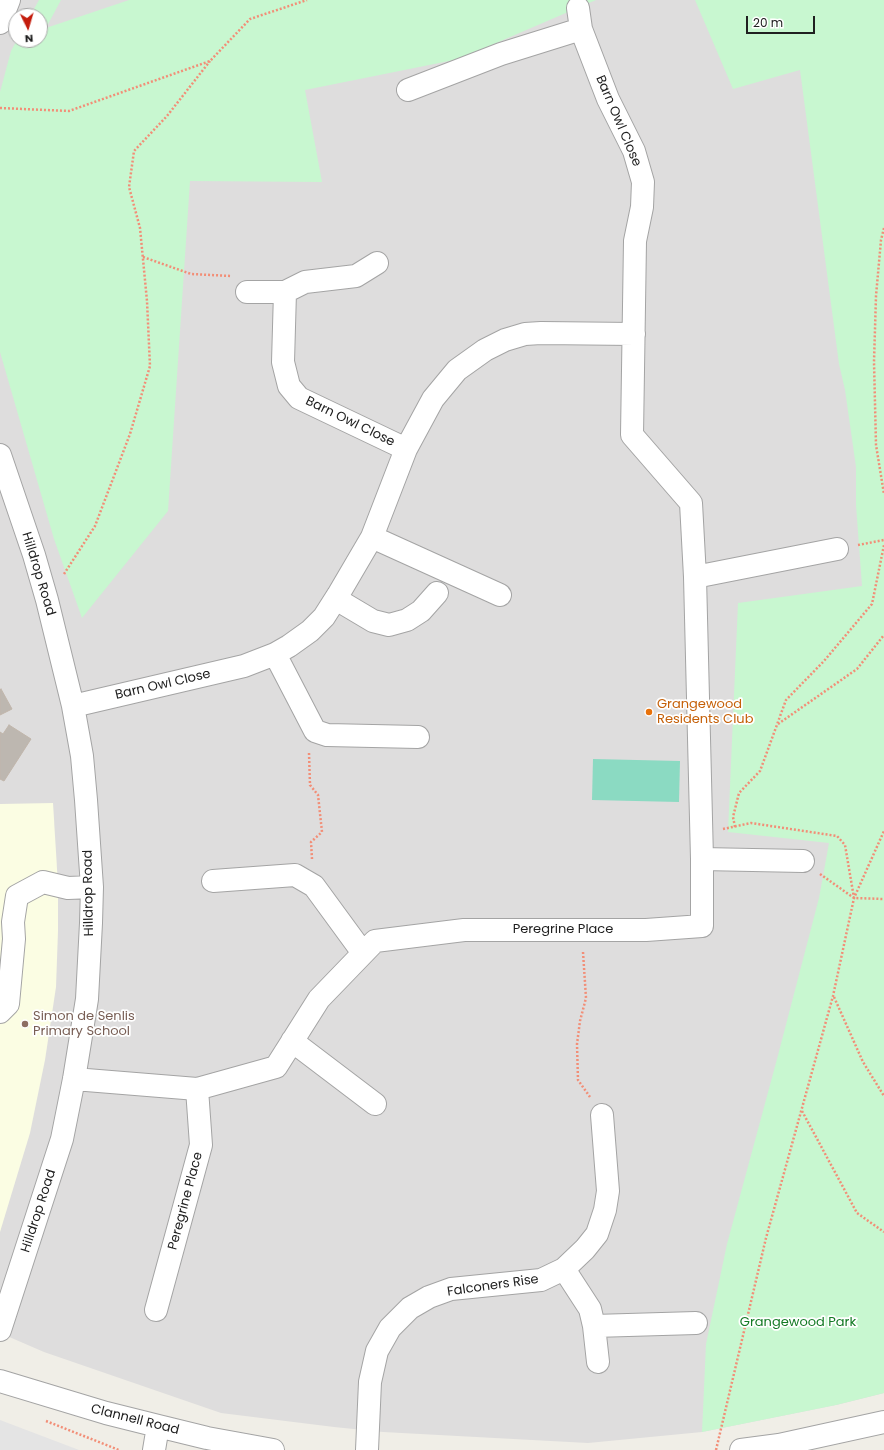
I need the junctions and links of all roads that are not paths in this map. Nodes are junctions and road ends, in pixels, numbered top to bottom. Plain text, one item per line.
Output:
1 (9, 0) edge
2 (578, 8) dead end
3 (0, 23) edge
4 (581, 30) junction
5 (408, 90) dead end
6 (377, 263) dead end
7 (247, 292) road end
8 (285, 292) junction
9 (634, 334) junction
10 (406, 449) junction
11 (0, 455) edge
12 (372, 537) junction
13 (837, 549) dead end
14 (695, 577) junction
15 (437, 593) dead end
16 (500, 595) dead end
17 (336, 599) junction
18 (275, 654) junction
19 (73, 706) junction
20 (418, 737) dead end
21 (702, 859) junction
22 (803, 861) road end
23 (213, 881) dead end
24 (92, 887) junction
25 (363, 953) junction
26 (0, 1012) edge
27 (292, 1041) junction
28 (74, 1079) junction
29 (197, 1089) junction
30 (375, 1104) dead end
31 (602, 1115) road end
32 (564, 1269) junction
33 (156, 1310) dead end
34 (696, 1323) dead end
35 (594, 1326) junction
36 (0, 1330) edge
37 (598, 1362) dead end
38 (0, 1382) edge
39 (884, 1422) edge
40 (158, 1426) junction
41 (154, 1450) edge
42 (272, 1450) edge
43 (366, 1450) edge
44 (741, 1450) edge

1 - 3 street
2 - 4 street, Barn Owl Close
4 - 5 street
4 - 9 street, Barn Owl Close
6 - 8 street
7 - 8 street
8 - 10 street, Barn Owl Close
9 - 10 street, Barn Owl Close
9 - 14 street, Barn Owl Close
10 - 12 street, Barn Owl Close
11 - 19 street, Hilldrop Road
12 - 16 street
12 - 17 street, Barn Owl Close
13 - 14 street
14 - 21 street, Barn Owl Close
15 - 17 street
17 - 18 street, Barn Owl Close
18 - 19 street, Barn Owl Close
18 - 20 street
19 - 24 street, Hilldrop Road
21 - 22 street
21 - 25 street, Peregrine Place
23 - 25 street
24 - 26 street
24 - 28 street, Hilldrop Road
25 - 27 street, Peregrine Place
27 - 29 street, Peregrine Place
27 - 30 street
28 - 29 street, Peregrine Place
28 - 36 street, Hilldrop Road
29 - 33 street, Peregrine Place
31 - 32 street, Falconers Rise
32 - 35 street
32 - 43 street, Falconers Rise
34 - 35 street
35 - 37 street
38 - 40 street, Clannell Road
39 - 44 street
40 - 41 street
40 - 42 street, Clannell Road

